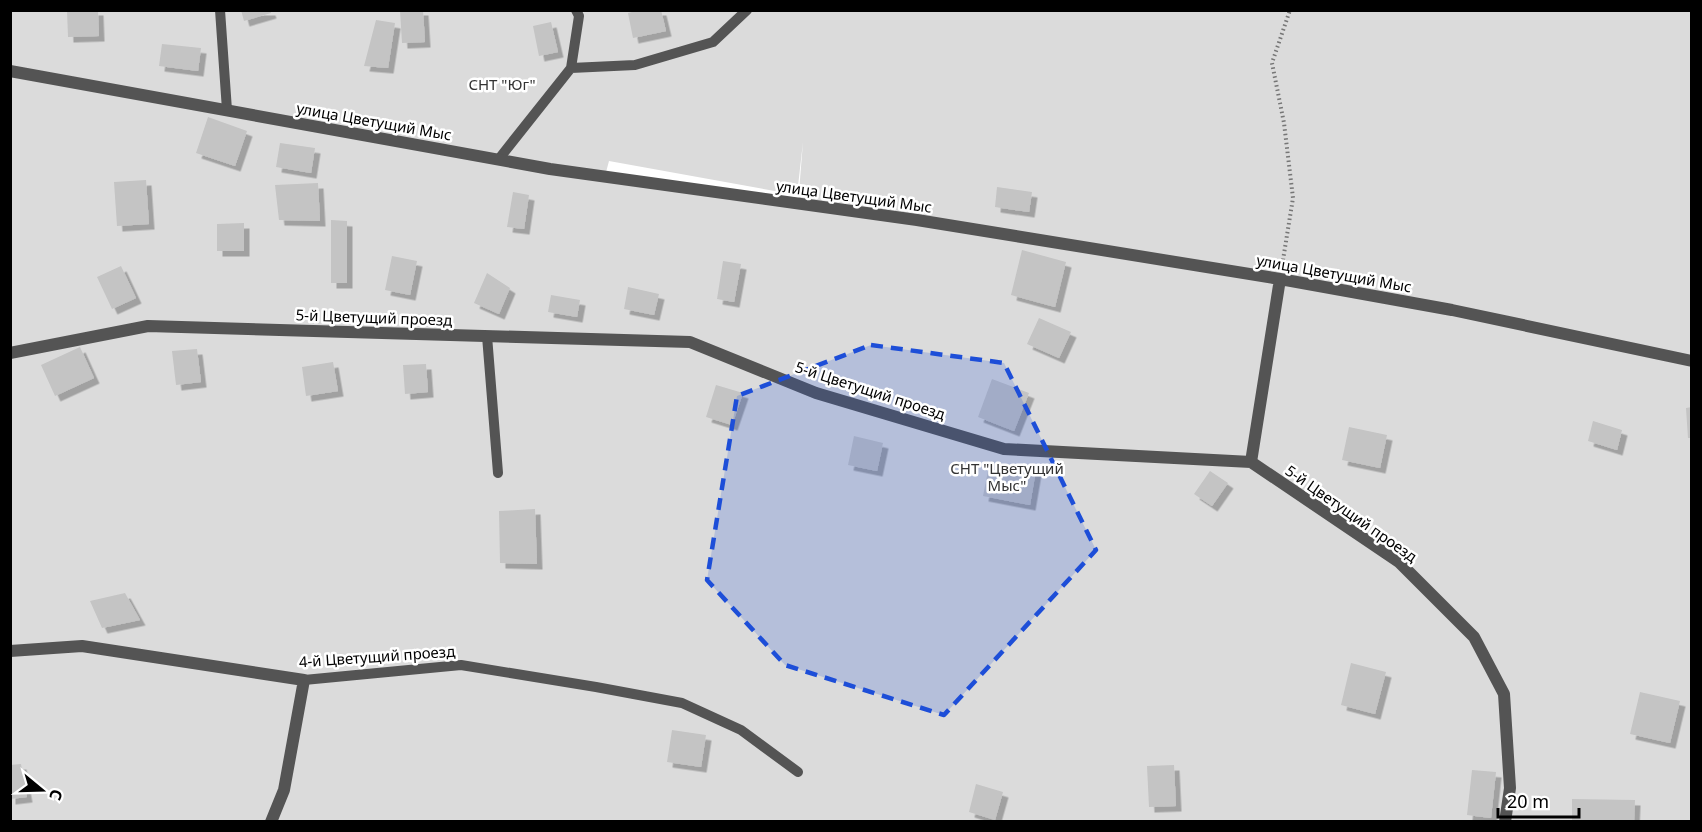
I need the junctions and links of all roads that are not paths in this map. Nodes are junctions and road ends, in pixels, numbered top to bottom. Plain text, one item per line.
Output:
1 (220, 10) edge
2 (576, 10) edge
3 (747, 10) edge
4 (571, 68) junction
5 (10, 70) edge
6 (227, 110) junction
7 (498, 160) junction
8 (1280, 279) junction
9 (487, 336) junction
10 (10, 353) edge
11 (1692, 361) edge
12 (1251, 462) junction
13 (498, 473) dead end
14 (10, 651) edge
15 (304, 680) junction
16 (798, 772) dead end
17 (271, 822) edge
18 (1505, 822) edge

1 - 6 lane
2 - 4 lane
3 - 4 lane
4 - 7 lane
5 - 6 street, улица Цветущий Мыс
6 - 7 street, улица Цветущий Мыс
7 - 8 street, улица Цветущий Мыс
8 - 11 street, улица Цветущий Мыс
8 - 12 street
9 - 10 street, 5-й Цветущий проезд
9 - 12 street, 5-й Цветущий проезд
9 - 13 lane
12 - 18 street, 5-й Цветущий проезд
14 - 15 street, 4-й Цветущий проезд
15 - 16 lane, 4-й Цветущий проезд
15 - 17 street

